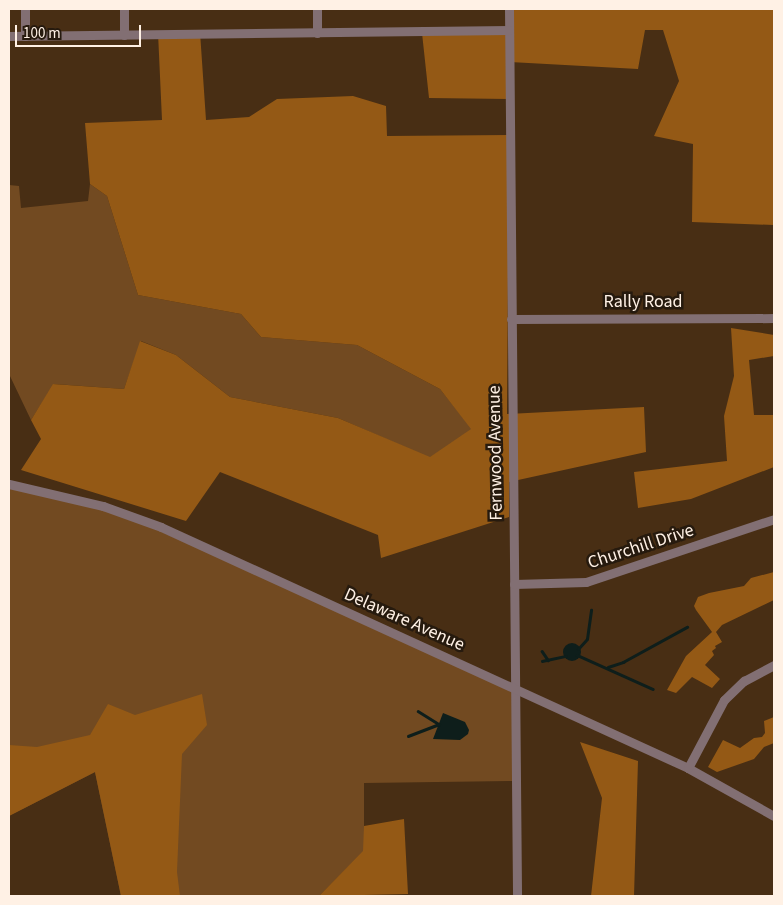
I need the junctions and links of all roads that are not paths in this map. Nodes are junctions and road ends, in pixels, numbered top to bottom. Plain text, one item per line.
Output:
1 (25, 9) edge
2 (124, 9) edge
3 (317, 9) edge
4 (509, 9) edge
5 (509, 30) junction
6 (317, 33) junction
7 (124, 35) junction
8 (9, 36) edge
9 (25, 36) junction
10 (774, 318) edge
11 (511, 320) junction
12 (9, 484) edge
13 (774, 519) edge
14 (514, 584) junction
15 (774, 665) edge
16 (516, 688) junction
17 (688, 768) junction
18 (774, 816) edge
19 (517, 896) edge

1 - 9 street
2 - 7 street
3 - 6 street
4 - 5 street, Fernwood Avenue
5 - 6 street
5 - 11 street, Fernwood Avenue
6 - 7 street
7 - 9 street
8 - 9 street
10 - 11 street, Rally Road
11 - 14 street, Fernwood Avenue
12 - 16 street, Delaware Avenue
13 - 14 street, Churchill Drive
14 - 16 street, Fernwood Avenue
15 - 17 street
16 - 17 street, Delaware Avenue
16 - 19 street, Fernwood Avenue
17 - 18 street, Delaware Avenue

